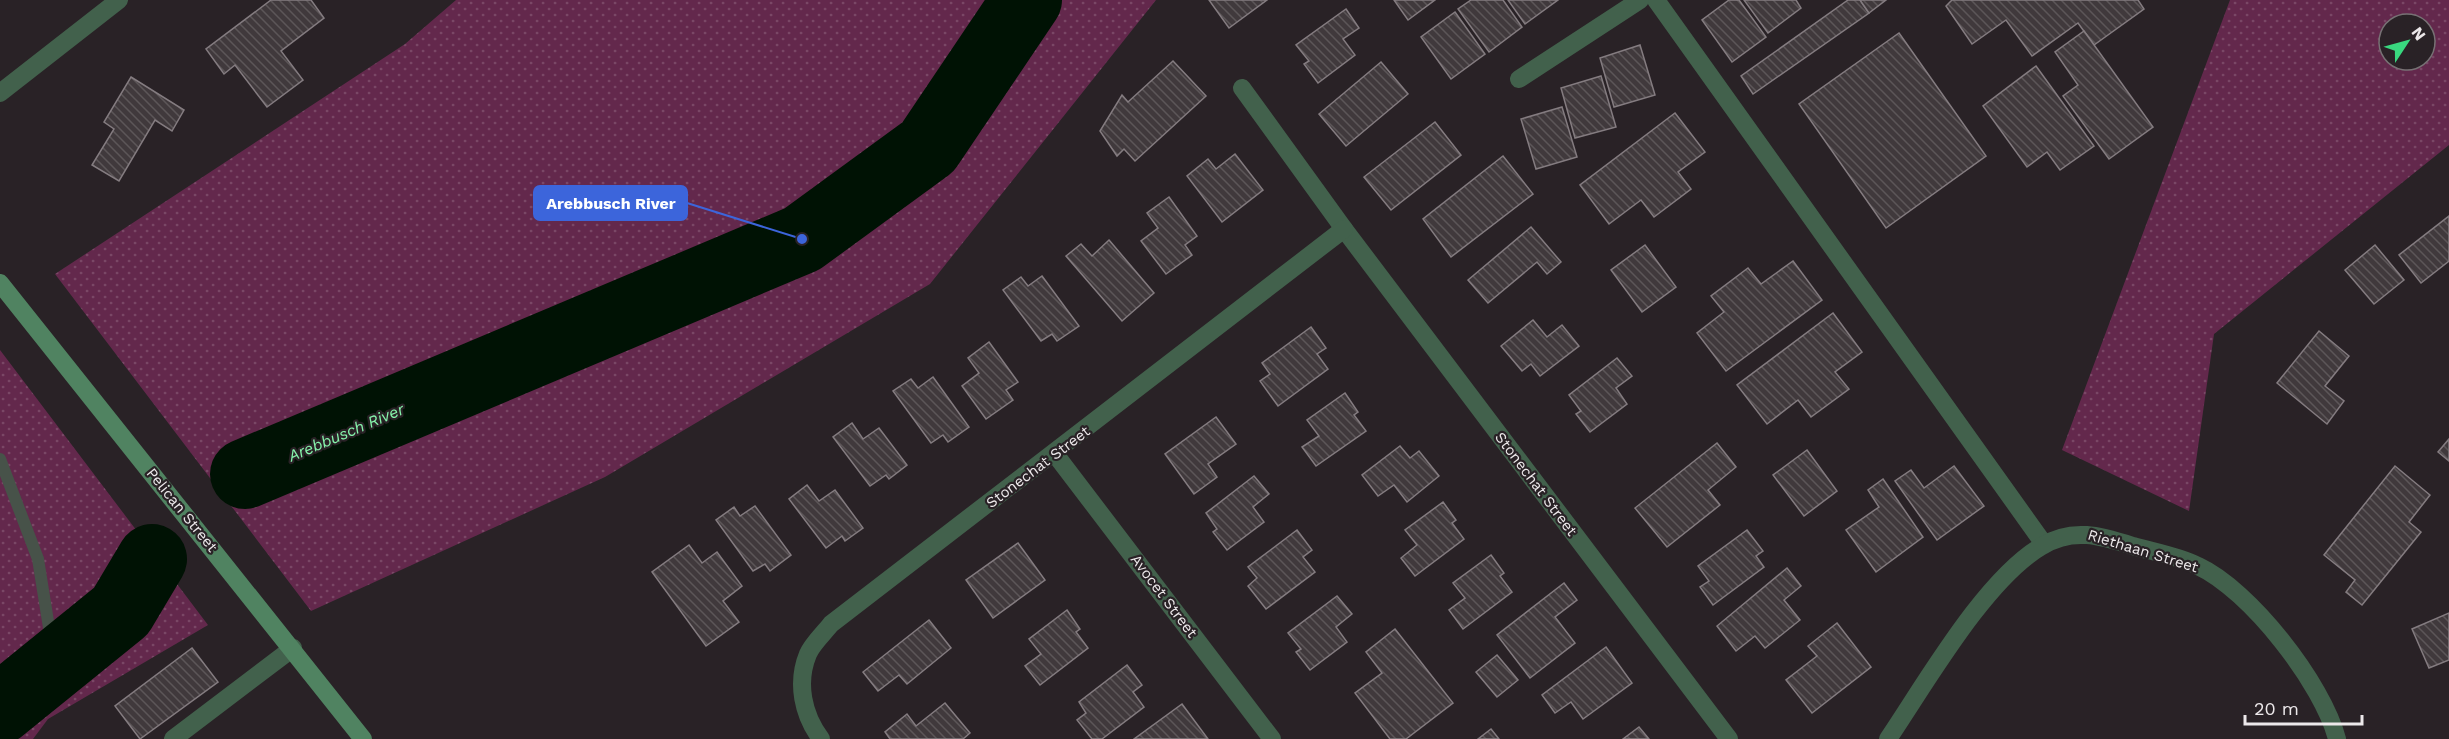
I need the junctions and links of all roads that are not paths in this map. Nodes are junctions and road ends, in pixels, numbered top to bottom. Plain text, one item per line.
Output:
1 (119, 0) edge
2 (1640, 0) edge
3 (1656, 0) edge
4 (1519, 79) dead end
5 (1242, 88) dead end
6 (0, 93) edge
7 (1344, 229) junction
8 (0, 283) edge
9 (1055, 454) junction
10 (2044, 544) junction
11 (293, 648) junction
12 (173, 739) edge
13 (363, 739) edge
14 (821, 739) edge
15 (1272, 739) edge
16 (1729, 739) edge
17 (1888, 739) edge
18 (2337, 739) edge

1 - 6 street
2 - 4 street
3 - 10 street
5 - 7 street, Stonechat Street
7 - 9 street, Stonechat Street
7 - 16 street, Stonechat Street
8 - 11 street, Pelican Street
9 - 14 street, Stonechat Street
9 - 15 street, Avocet Street
10 - 17 street, Riethaan Street
10 - 18 street, Riethaan Street
11 - 12 street
11 - 13 street, Pelican Street

